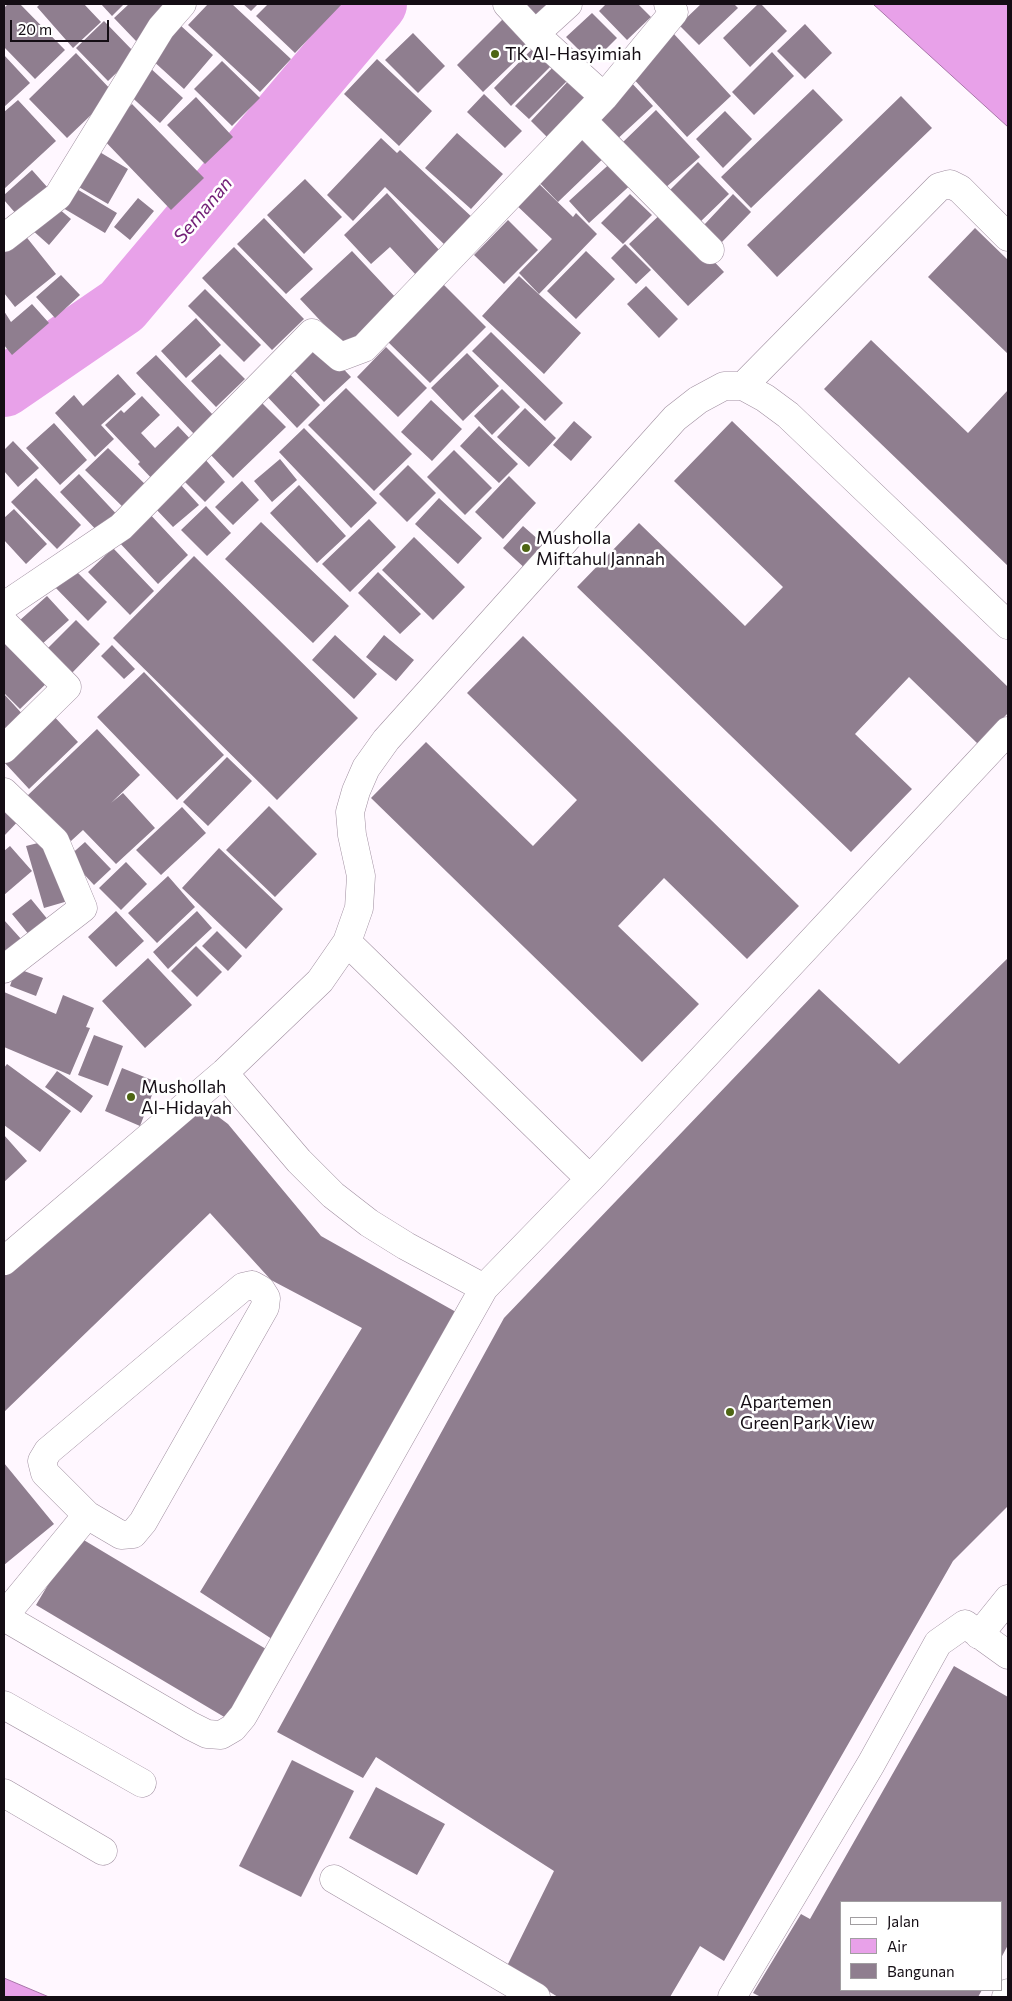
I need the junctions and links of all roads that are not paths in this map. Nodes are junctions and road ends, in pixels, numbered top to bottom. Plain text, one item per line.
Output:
1 (182, 4) edge
2 (507, 4) edge
3 (568, 4) edge
4 (668, 4) edge
5 (535, 34) junction
6 (604, 97) junction
7 (582, 120) junction
8 (1008, 237) edge
9 (4, 238) edge
10 (710, 250) dead end
11 (743, 386) junction
12 (4, 606) edge
13 (4, 623) edge
14 (1008, 626) edge
15 (1008, 731) edge
16 (4, 749) edge
17 (4, 792) edge
18 (347, 942) junction
19 (4, 969) edge
20 (224, 1073) junction
21 (590, 1179) junction
22 (4, 1261) edge
23 (484, 1288) junction
24 (87, 1514) junction
25 (1008, 1600) edge
26 (4, 1617) edge
27 (979, 1635) junction
28 (1008, 1655) edge
29 (4, 1705) edge
30 (142, 1783) dead end
31 (4, 1793) edge
32 (103, 1851) dead end
33 (334, 1879) dead end
34 (1008, 1993) edge
35 (536, 1997) edge
36 (732, 1997) edge
37 (1006, 1997) edge

1 - 9 street
2 - 5 street
3 - 5 street
4 - 6 street
5 - 6 street
6 - 7 street
7 - 10 street
7 - 12 street
8 - 11 street
11 - 14 street
11 - 18 street
13 - 16 street
15 - 21 street
17 - 19 street
18 - 20 street
18 - 21 street
20 - 22 street
20 - 23 street
21 - 23 street
23 - 26 street
24 - 24 street
24 - 26 street
25 - 27 street
27 - 28 street
27 - 36 street
29 - 30 street
31 - 32 street
33 - 35 street
34 - 37 street

